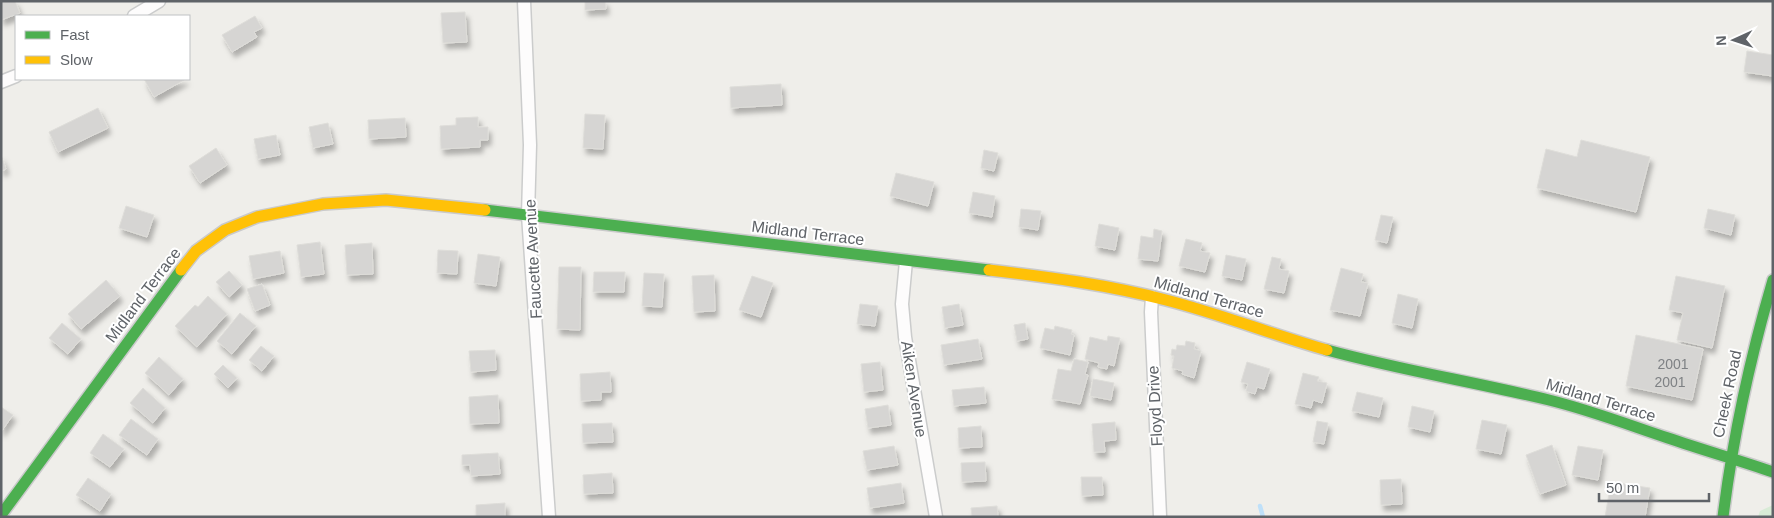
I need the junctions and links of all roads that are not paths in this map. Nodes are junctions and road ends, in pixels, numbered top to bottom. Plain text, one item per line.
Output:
1 (524, 1) edge
2 (154, 3) edge
3 (136, 15) edge
4 (15, 76) edge
5 (1, 82) edge
6 (528, 215) junction
7 (906, 261) junction
8 (1773, 280) edge
9 (1152, 297) junction
10 (1731, 457) junction
11 (1773, 472) edge
12 (1, 514) edge
13 (1160, 516) edge
14 (550, 517) edge
15 (936, 517) edge
16 (1723, 517) edge

1 - 6 street, Faucette Avenue
2 - 3 street
4 - 5 street
6 - 7 street, Midland Terrace
6 - 12 street, Midland Terrace
6 - 14 street, Faucette Avenue
7 - 9 street, Midland Terrace
7 - 15 street, Aiken Avenue
8 - 10 street, Cheek Road
9 - 10 street, Midland Terrace
9 - 13 street, Floyd Drive
10 - 11 street, Midland Terrace
10 - 16 street, Cheek Road

